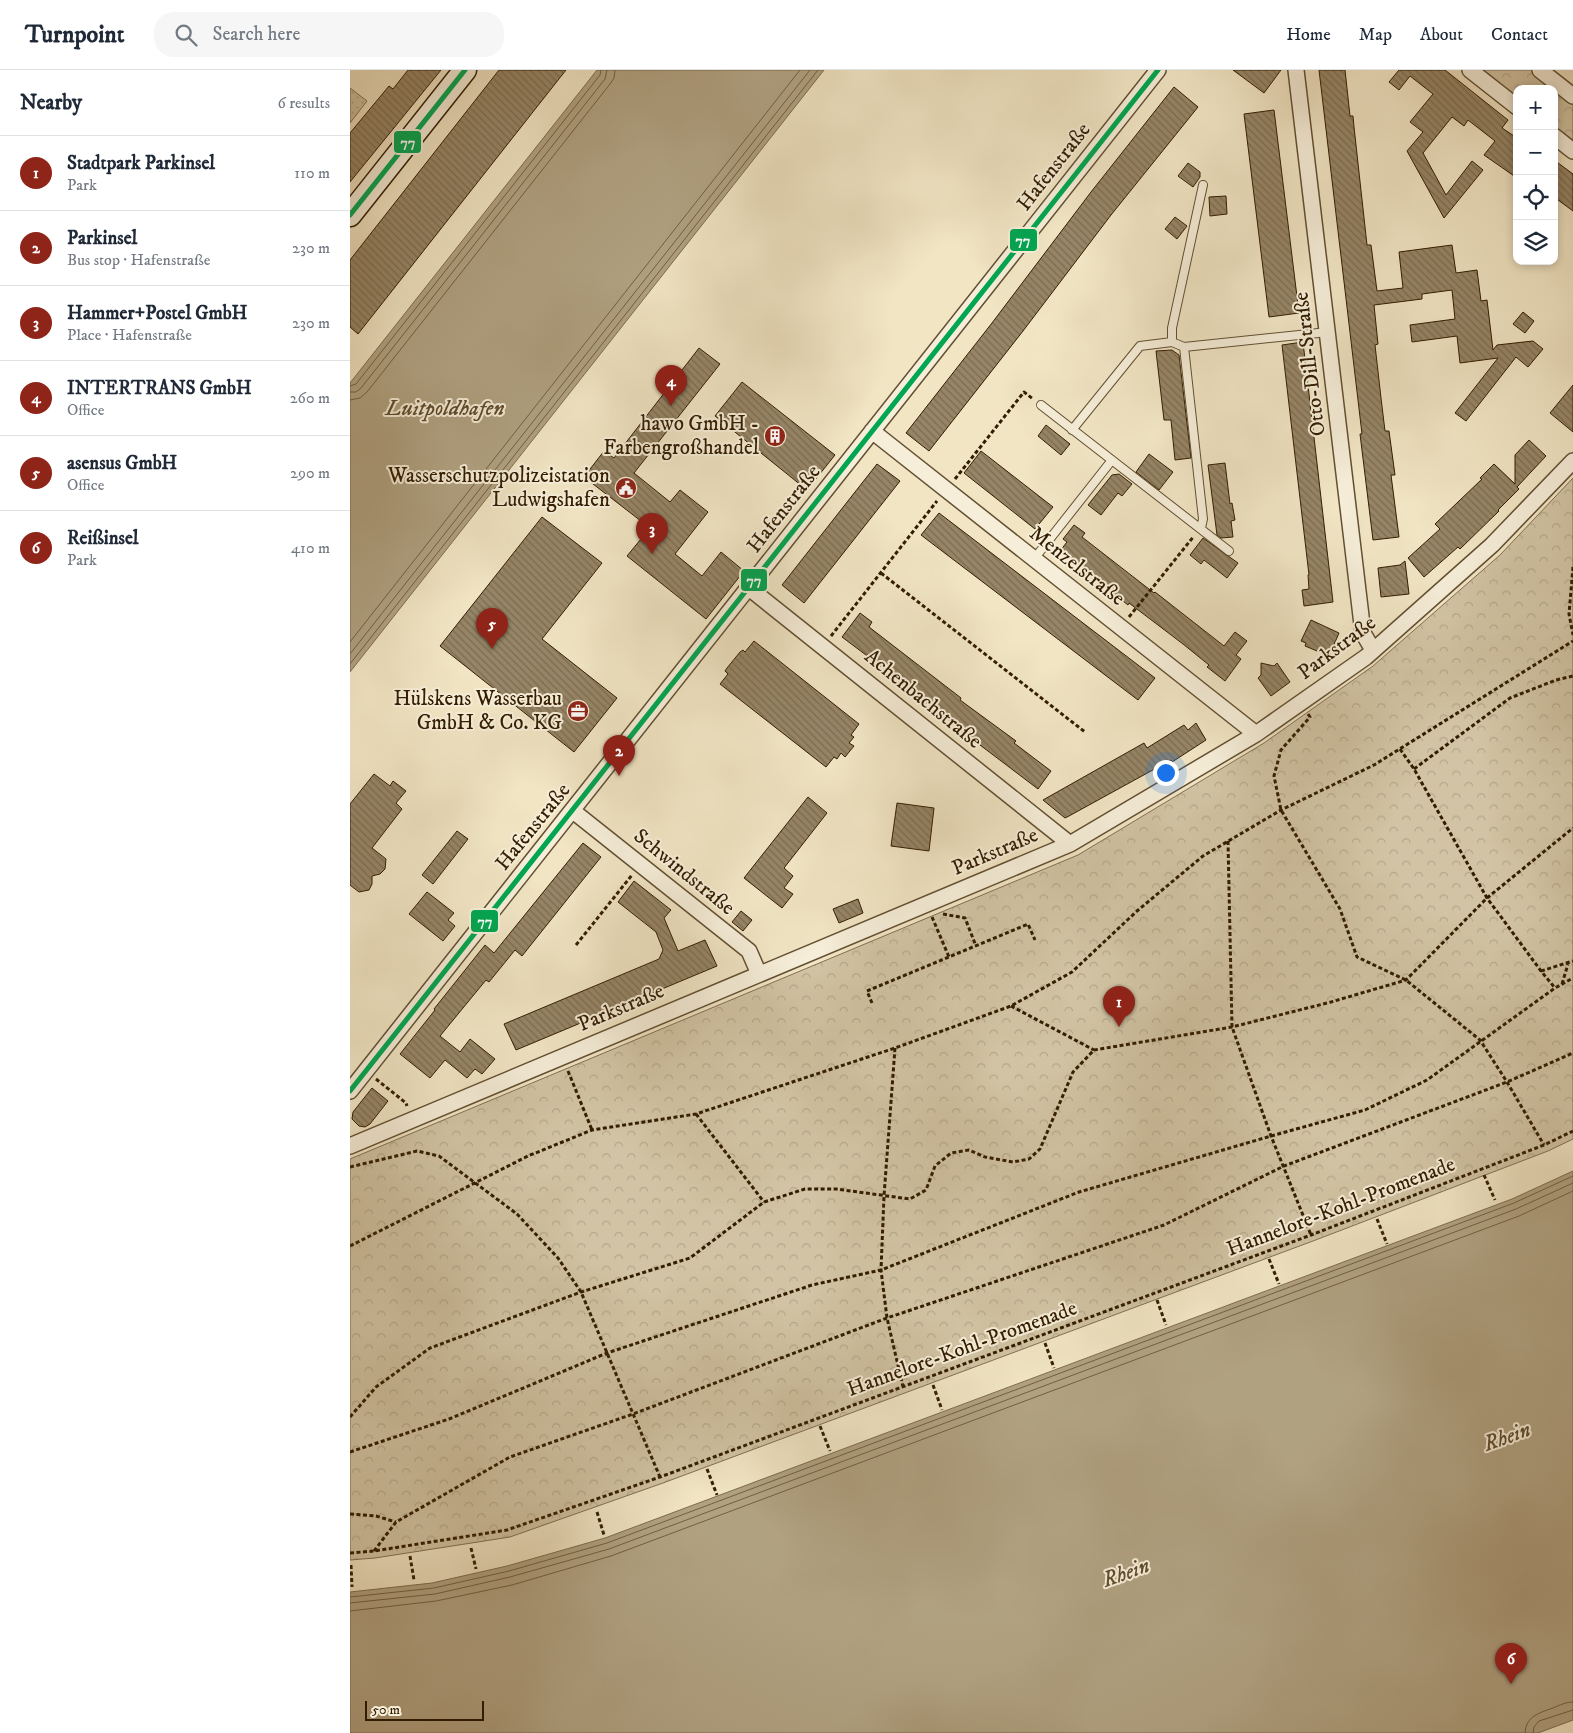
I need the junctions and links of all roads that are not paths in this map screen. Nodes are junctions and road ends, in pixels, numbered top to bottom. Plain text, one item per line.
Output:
1 (465, 70) edge
2 (1158, 70) edge
3 (1296, 70) edge
4 (1470, 70) edge
5 (1540, 70) edge
6 (1573, 96) edge
7 (1513, 104) edge
8 (1558, 139) edge
9 (1573, 151) edge
10 (1203, 185) dead end
11 (350, 215) edge
12 (1328, 332) junction
13 (1172, 342) junction
14 (1184, 348) junction
15 (1041, 405) road end
16 (1072, 430) junction
17 (872, 431) junction
18 (1112, 460) junction
19 (1573, 461) edge
20 (1200, 528) junction
21 (1229, 551) dead end
22 (1034, 559) junction
23 (749, 588) junction
24 (1373, 650) junction
25 (1256, 734) junction
26 (573, 811) junction
27 (1070, 844) junction
28 (759, 974) junction
29 (350, 1091) edge
30 (350, 1146) edge

1 - 11 street
2 - 17 street, Hafenstraße
3 - 12 street, Otto-Dill-Straße
4 - 7 street
5 - 6 street
8 - 9 street
10 - 13 lane
12 - 14 lane
12 - 24 street, Otto-Dill-Straße
13 - 14 lane
13 - 16 lane
14 - 20 lane
15 - 16 lane
16 - 18 lane
17 - 22 street, Menzelstraße
17 - 23 street, Hafenstraße
18 - 20 lane
18 - 22 lane
19 - 24 street, Parkstraße
20 - 21 lane
22 - 25 street, Menzelstraße
23 - 26 street, Hafenstraße
23 - 27 street, Achenbachstraße
24 - 25 street, Parkstraße
25 - 27 street, Parkstraße
26 - 28 street, Schwindstraße
26 - 29 street, Hafenstraße
27 - 28 street, Parkstraße
28 - 30 street, Parkstraße

